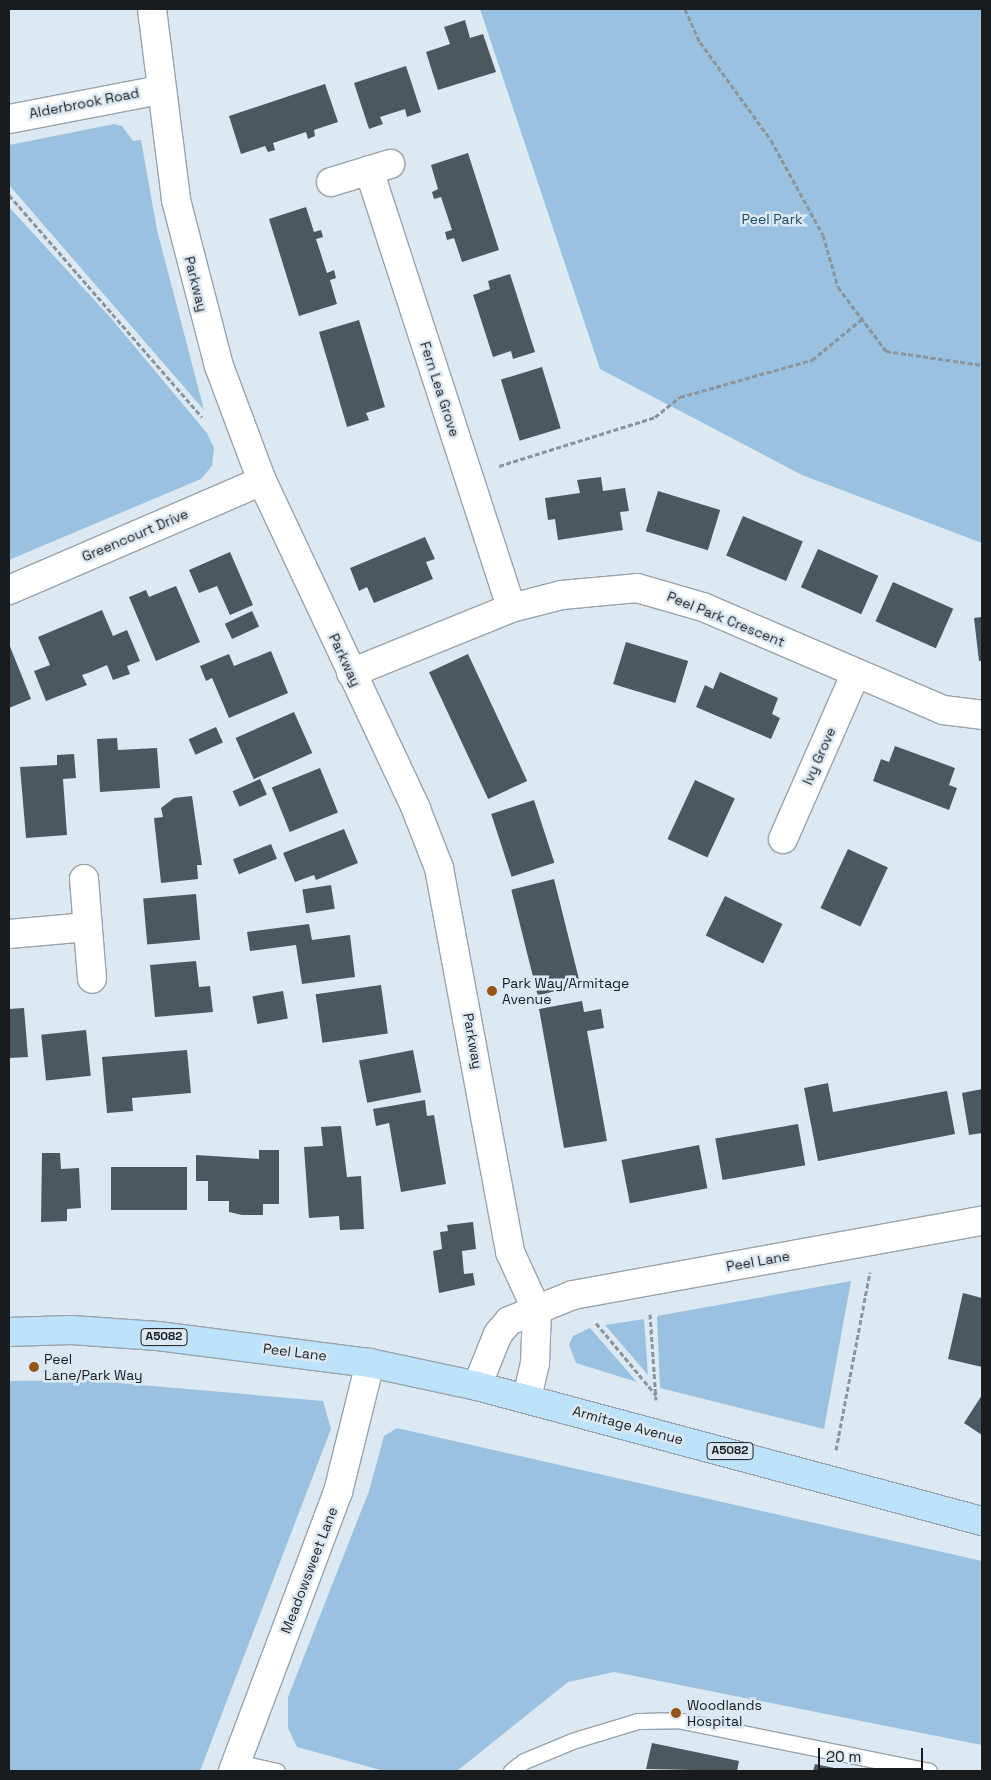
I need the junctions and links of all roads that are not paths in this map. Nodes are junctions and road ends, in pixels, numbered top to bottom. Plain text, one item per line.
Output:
1 (152, 9) edge
2 (160, 90) junction
3 (9, 119) edge
4 (331, 182) dead end
5 (262, 481) junction
6 (9, 590) edge
7 (511, 608) junction
8 (856, 672) junction
9 (351, 673) junction
10 (982, 715) edge
11 (783, 839) dead end
12 (84, 879) dead end
13 (88, 927) junction
14 (9, 934) edge
15 (92, 979) dead end
16 (982, 1221) edge
17 (537, 1311) junction
18 (9, 1332) edge
19 (370, 1364) junction
20 (476, 1386) junction
21 (526, 1398) junction
22 (982, 1521) edge
23 (235, 1767) edge
24 (277, 1771) edge
25 (511, 1771) edge
26 (929, 1771) edge

1 - 2 street, Parkway
2 - 3 street, Alderbrook Road
2 - 5 street, Parkway
4 - 7 street, Fern Lea Grove
5 - 6 street, Greencourt Drive
5 - 9 street, Parkway
7 - 8 street, Peel Park Crescent
7 - 9 street, Peel Park Crescent
8 - 10 street, Peel Park Crescent
8 - 11 street, Ivy Grove
9 - 17 street, Parkway
12 - 13 street
13 - 14 street
13 - 15 street
16 - 17 street, Peel Lane
17 - 20 street, Peel Lane
17 - 21 street
18 - 19 main road, Peel Lane / A5082
19 - 20 main road, Peel Lane / A5082
19 - 23 street, Meadowsweet Lane
20 - 21 main road, Armitage Avenue / A5082
21 - 22 main road, Armitage Avenue / A5082
23 - 24 lane
25 - 26 lane

